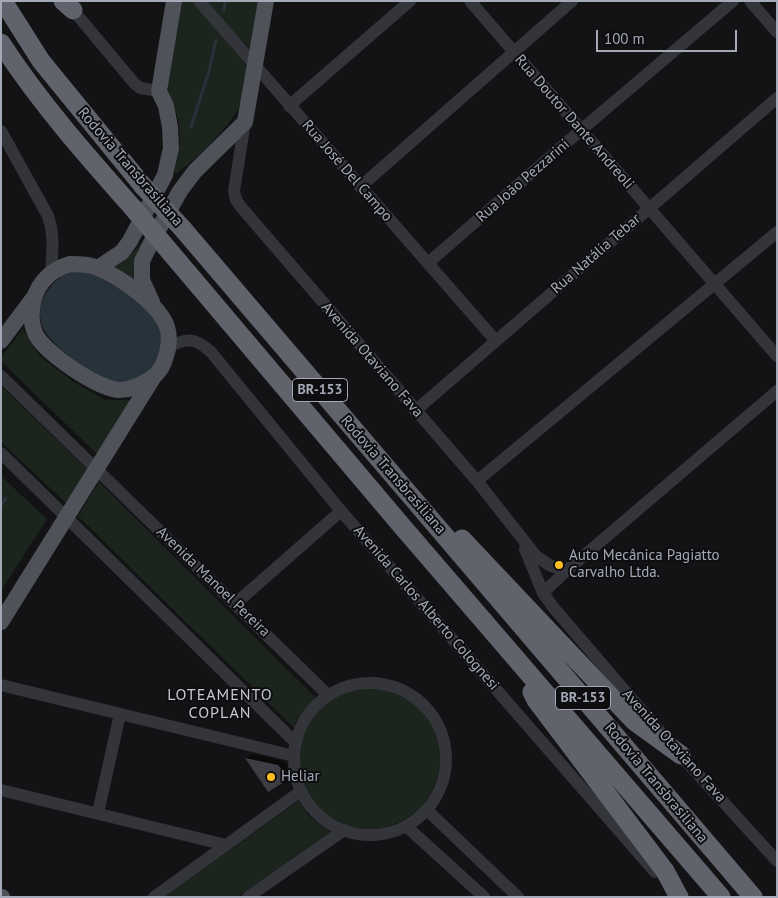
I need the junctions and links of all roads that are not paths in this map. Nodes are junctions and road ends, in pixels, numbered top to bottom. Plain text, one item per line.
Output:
1 (3, 1) edge
2 (174, 1) edge
3 (199, 1) edge
4 (266, 1) edge
5 (410, 1) edge
6 (470, 1) edge
7 (572, 1) edge
8 (733, 1) edge
9 (750, 1) edge
10 (67, 4) edge
11 (777, 32) edge
12 (1, 43) edge
13 (514, 52) junction
14 (254, 66) junction
15 (159, 91) junction
16 (777, 98) edge
17 (289, 106) junction
18 (244, 122) junction
19 (581, 130) junction
20 (1, 132) edge
21 (360, 187) junction
22 (649, 208) junction
23 (777, 232) edge
24 (428, 263) junction
25 (98, 268) junction
26 (51, 273) junction
27 (715, 284) junction
28 (34, 297) junction
29 (154, 306) junction
30 (495, 340) junction
31 (1, 341) edge
32 (168, 348) junction
33 (777, 356) edge
34 (1, 376) edge
35 (154, 376) junction
36 (777, 391) edge
37 (415, 411) junction
38 (1, 453) edge
39 (97, 470) junction
40 (477, 481) junction
41 (414, 499) junction
42 (340, 511) junction
43 (68, 517) junction
44 (514, 526) junction
45 (566, 571) junction
46 (543, 593) junction
47 (235, 604) junction
48 (1, 622) edge
49 (517, 659) junction
50 (1, 685) edge
51 (328, 695) junction
52 (120, 714) junction
53 (296, 743) junction
54 (294, 756) junction
55 (681, 756) junction
56 (1, 790) edge
57 (301, 791) junction
58 (427, 810) junction
59 (98, 813) junction
60 (406, 826) junction
61 (344, 830) junction
62 (226, 844) junction
63 (777, 861) edge
64 (154, 897) edge
65 (248, 897) edge
66 (484, 897) edge
67 (518, 897) edge
68 (678, 897) edge
69 (721, 897) edge
70 (753, 897) edge

1 - 41 highway, Rodovia Transbrasiliana / BR-153, bridge
2 - 15 main road
3 - 14 street, Rua José Del Campo
4 - 14 main road
5 - 17 street
6 - 13 street, Rua Doutor Dante Andreoli
7 - 13 street
8 - 19 street, Rua João Pezzarini
9 - 11 street
10 - 15 street
12 - 49 highway, Rodovia Transbrasiliana / BR-153, bridge
13 - 19 street, Rua Doutor Dante Andreoli
13 - 21 street
14 - 17 street, Rua José Del Campo
14 - 18 main road
15 - 25 main road
16 - 22 street, Rua Natália Tebar
17 - 21 street, Rua José Del Campo
18 - 29 main road
18 - 37 street, Avenida Otaviano Fava
19 - 22 street, Rua Doutor Dante Andreoli
19 - 24 street, Rua João Pezzarini
20 - 26 street
21 - 24 street, Rua José Del Campo
22 - 27 street, Rua Doutor Dante Andreoli
22 - 30 street, Rua Natália Tebar
23 - 27 street
24 - 30 street, Rua José Del Campo
25 - 26 main road
25 - 29 main road
26 - 28 main road
27 - 33 street, Rua Doutor Dante Andreoli
27 - 40 street
28 - 31 main road
28 - 35 main road
29 - 32 main road
30 - 37 street, Rua Natália Tebar
32 - 35 main road
32 - 42 street, Avenida Carlos Alberto Colognesi
34 - 39 street, Avenida Manoel Pereira
35 - 39 main road
36 - 45 street
37 - 40 street, Avenida Otaviano Fava
38 - 43 street
39 - 43 main road
39 - 47 street, Avenida Manoel Pereira
40 - 44 street, Avenida Otaviano Fava
41 - 55 highway
41 - 70 highway, Rodovia Transbrasiliana / BR-153
42 - 47 street
42 - 68 street, Avenida Carlos Alberto Colognesi
43 - 48 main road
43 - 53 street
44 - 45 street, Avenida Otaviano Fava
44 - 46 street, Avenida Otaviano Fava
45 - 46 street
46 - 55 street, Avenida Otaviano Fava
47 - 51 street, Avenida Manoel Pereira
49 - 68 highway
49 - 69 highway, Rodovia Transbrasiliana / BR-153
50 - 52 street
51 - 53 street
51 - 58 street
52 - 54 street
52 - 59 street
53 - 54 street
54 - 57 street
55 - 63 street, Avenida Otaviano Fava
56 - 59 street
57 - 61 street
57 - 62 street
58 - 60 street
58 - 67 street
59 - 62 street
60 - 61 street
60 - 66 street
61 - 65 street
62 - 64 street

